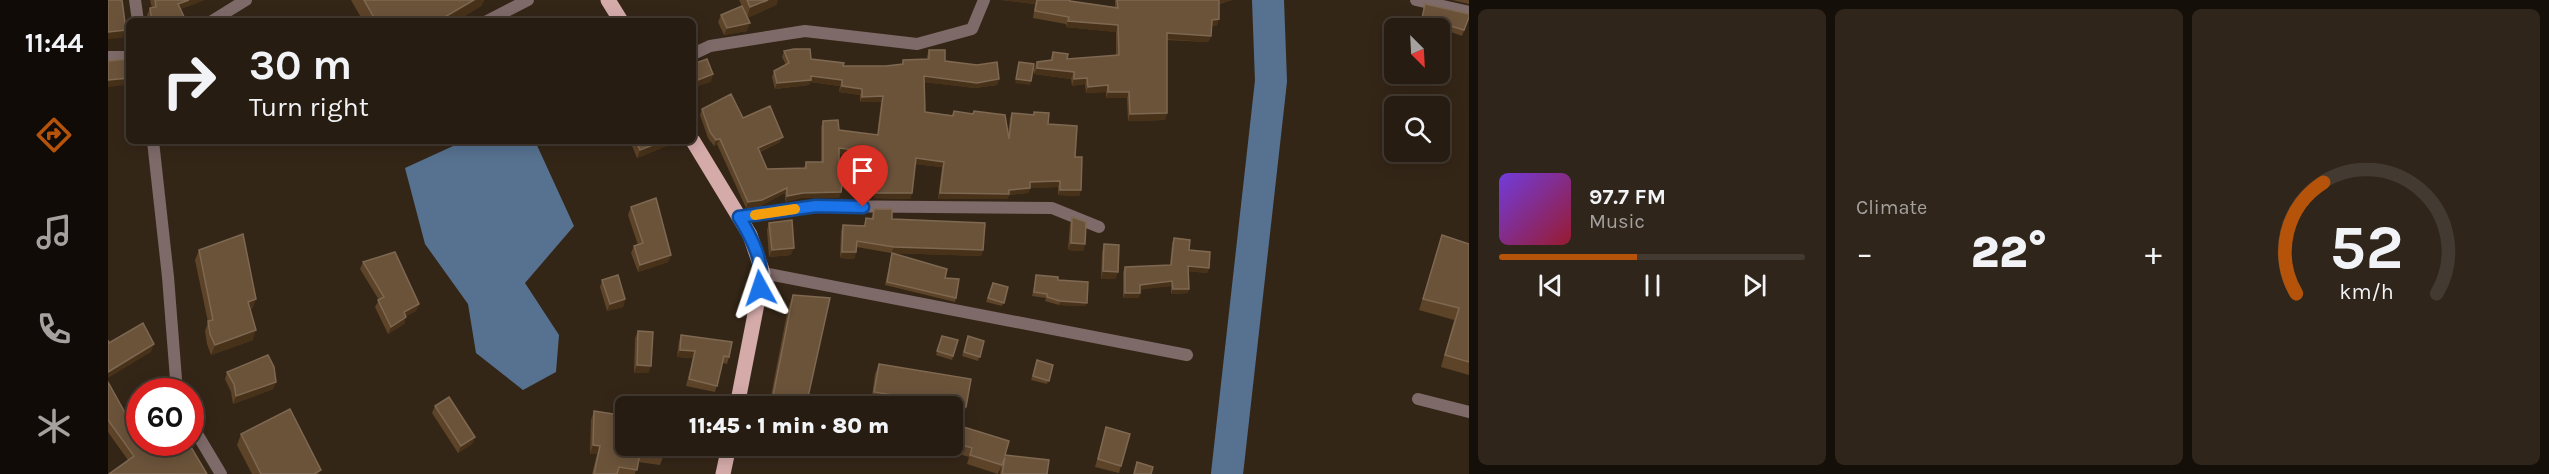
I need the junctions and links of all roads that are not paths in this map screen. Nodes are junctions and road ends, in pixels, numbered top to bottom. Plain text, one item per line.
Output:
1 (135, 0) edge
2 (246, 0) edge
3 (528, 0) edge
4 (608, 0) edge
5 (984, 0) edge
6 (1416, 0) edge
7 (1469, 12) edge
8 (138, 18) edge
9 (217, 18) edge
10 (493, 18) edge
11 (619, 18) edge
12 (696, 53) edge
13 (108, 57) edge
14 (126, 57) edge
15 (153, 144) edge
16 (695, 144) edge
17 (739, 217) junction
18 (1099, 227) dead end
19 (763, 273) junction
20 (1187, 355) dead end
21 (176, 378) edge
22 (739, 396) edge
23 (1418, 399) dead end
24 (1469, 412) edge
25 (204, 446) edge
26 (727, 456) edge
27 (220, 474) edge
28 (723, 474) edge

1 - 8 street
2 - 9 street
3 - 10 street
4 - 11 main road
5 - 12 street
6 - 7 street
13 - 14 street
15 - 21 street
16 - 17 main road
17 - 18 street
17 - 19 main road
19 - 20 street
19 - 22 main road
23 - 24 street
25 - 27 street
26 - 28 main road

